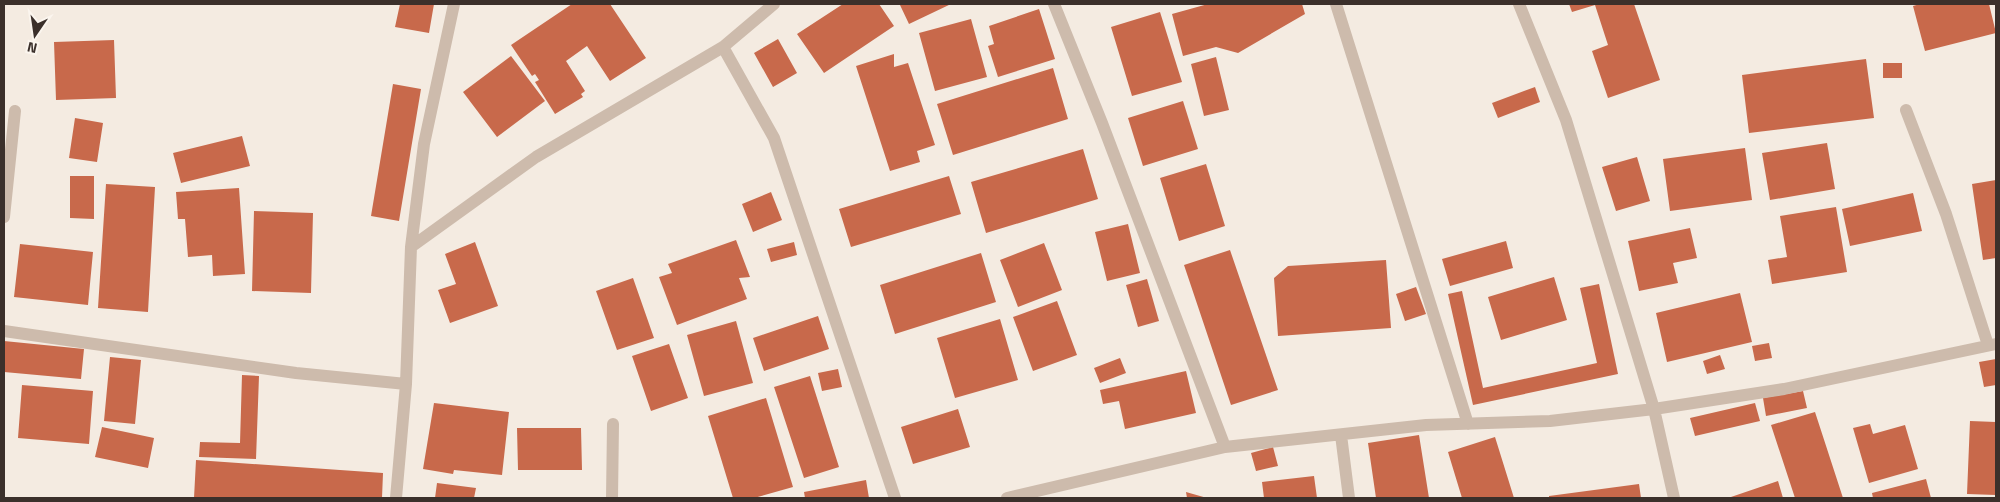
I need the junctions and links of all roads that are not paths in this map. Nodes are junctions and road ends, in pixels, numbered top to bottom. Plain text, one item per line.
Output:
1 (454, 4) edge
2 (774, 4) edge
3 (1054, 4) edge
4 (1336, 4) edge
5 (1519, 4) edge
6 (723, 47) junction
7 (1906, 110) dead end
8 (15, 111) dead end
9 (4, 217) edge
10 (411, 247) junction
11 (4, 331) edge
12 (1992, 344) edge
13 (406, 384) junction
14 (1654, 409) junction
15 (613, 424) dead end
16 (1468, 424) junction
17 (1341, 435) junction
18 (1225, 447) junction
19 (396, 498) edge
20 (612, 498) edge
21 (895, 498) edge
22 (1010, 498) edge
23 (1349, 498) edge
24 (1674, 498) edge

1 - 10 street
2 - 6 street
3 - 18 street
4 - 16 street
5 - 14 street
6 - 10 street
6 - 21 street
7 - 12 street
8 - 9 street
10 - 13 street
11 - 13 street
12 - 14 street
13 - 19 street
14 - 16 street
14 - 24 street
15 - 20 street
16 - 17 street
17 - 18 street
17 - 23 street
18 - 22 street

